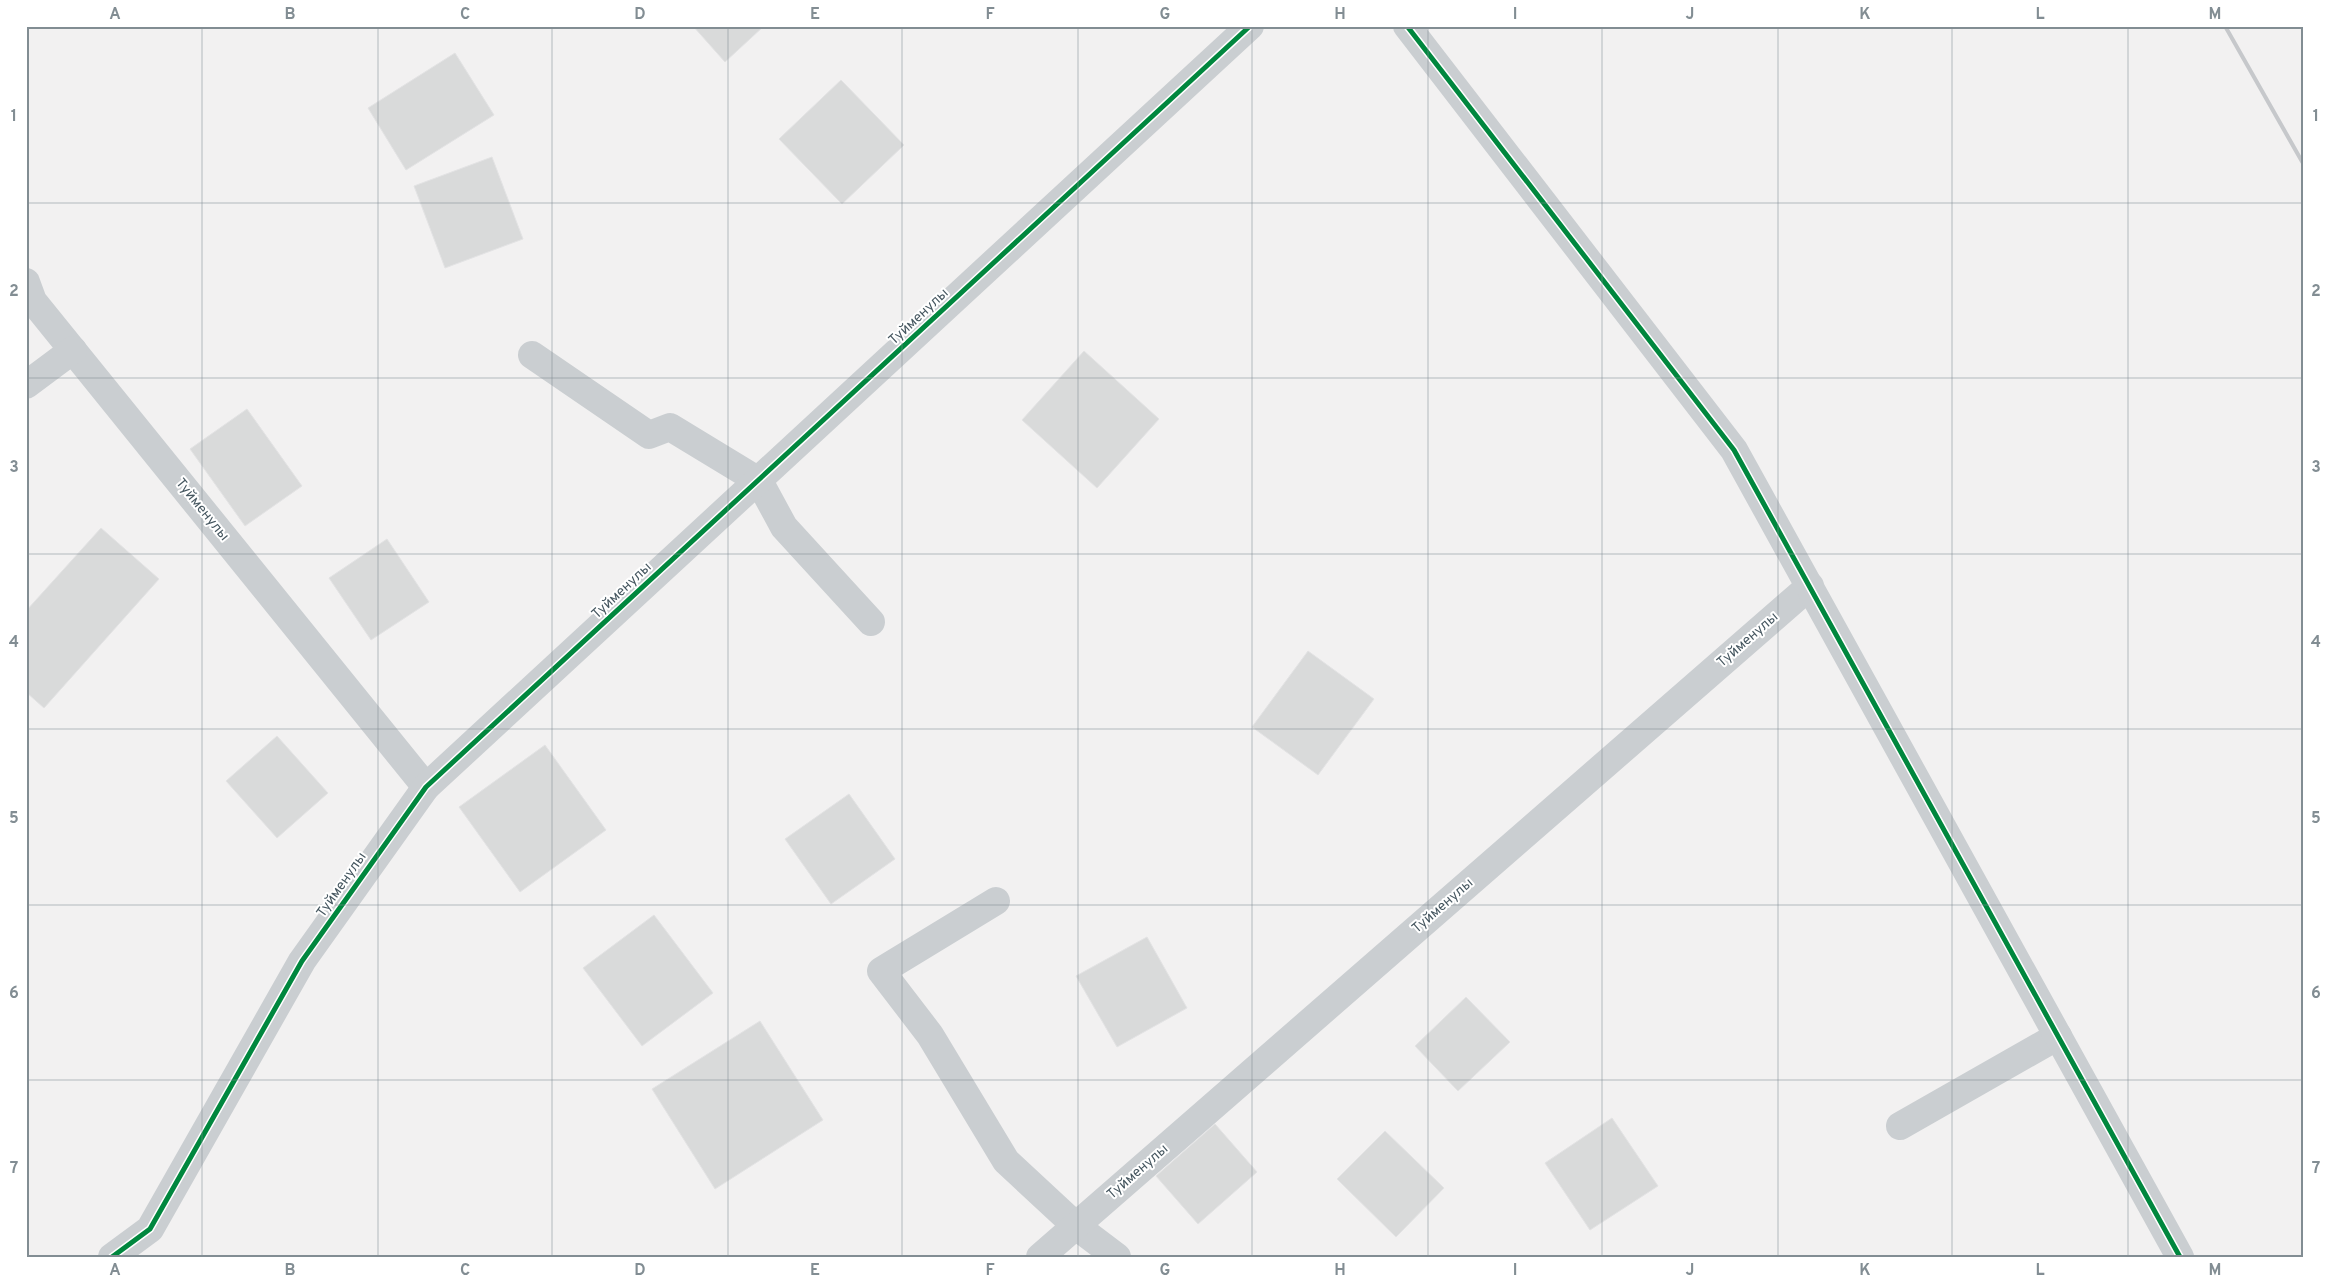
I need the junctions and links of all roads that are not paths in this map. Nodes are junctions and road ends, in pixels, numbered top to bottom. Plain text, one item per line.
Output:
1 (1250, 26) edge
2 (1407, 26) edge
3 (26, 282) edge
4 (73, 350) junction
5 (532, 355) dead end
6 (26, 386) edge
7 (759, 481) junction
8 (1810, 586) junction
9 (871, 622) dead end
10 (426, 787) junction
11 (996, 900) dead end
12 (2058, 1036) junction
13 (1900, 1126) dead end
14 (1076, 1226) junction
15 (112, 1257) edge
16 (1040, 1257) edge
17 (1117, 1257) edge
18 (2180, 1257) edge

1 - 7 street, Туйменулы
2 - 8 street
3 - 4 street, Туйменулы
4 - 6 street
4 - 10 street, Туйменулы
5 - 7 street
7 - 9 street
7 - 10 street, Туйменулы
8 - 12 street
8 - 14 street, Туйменулы
10 - 15 street, Туйменулы
11 - 14 street
12 - 13 street
12 - 18 street
14 - 16 street, Туйменулы
14 - 17 street

